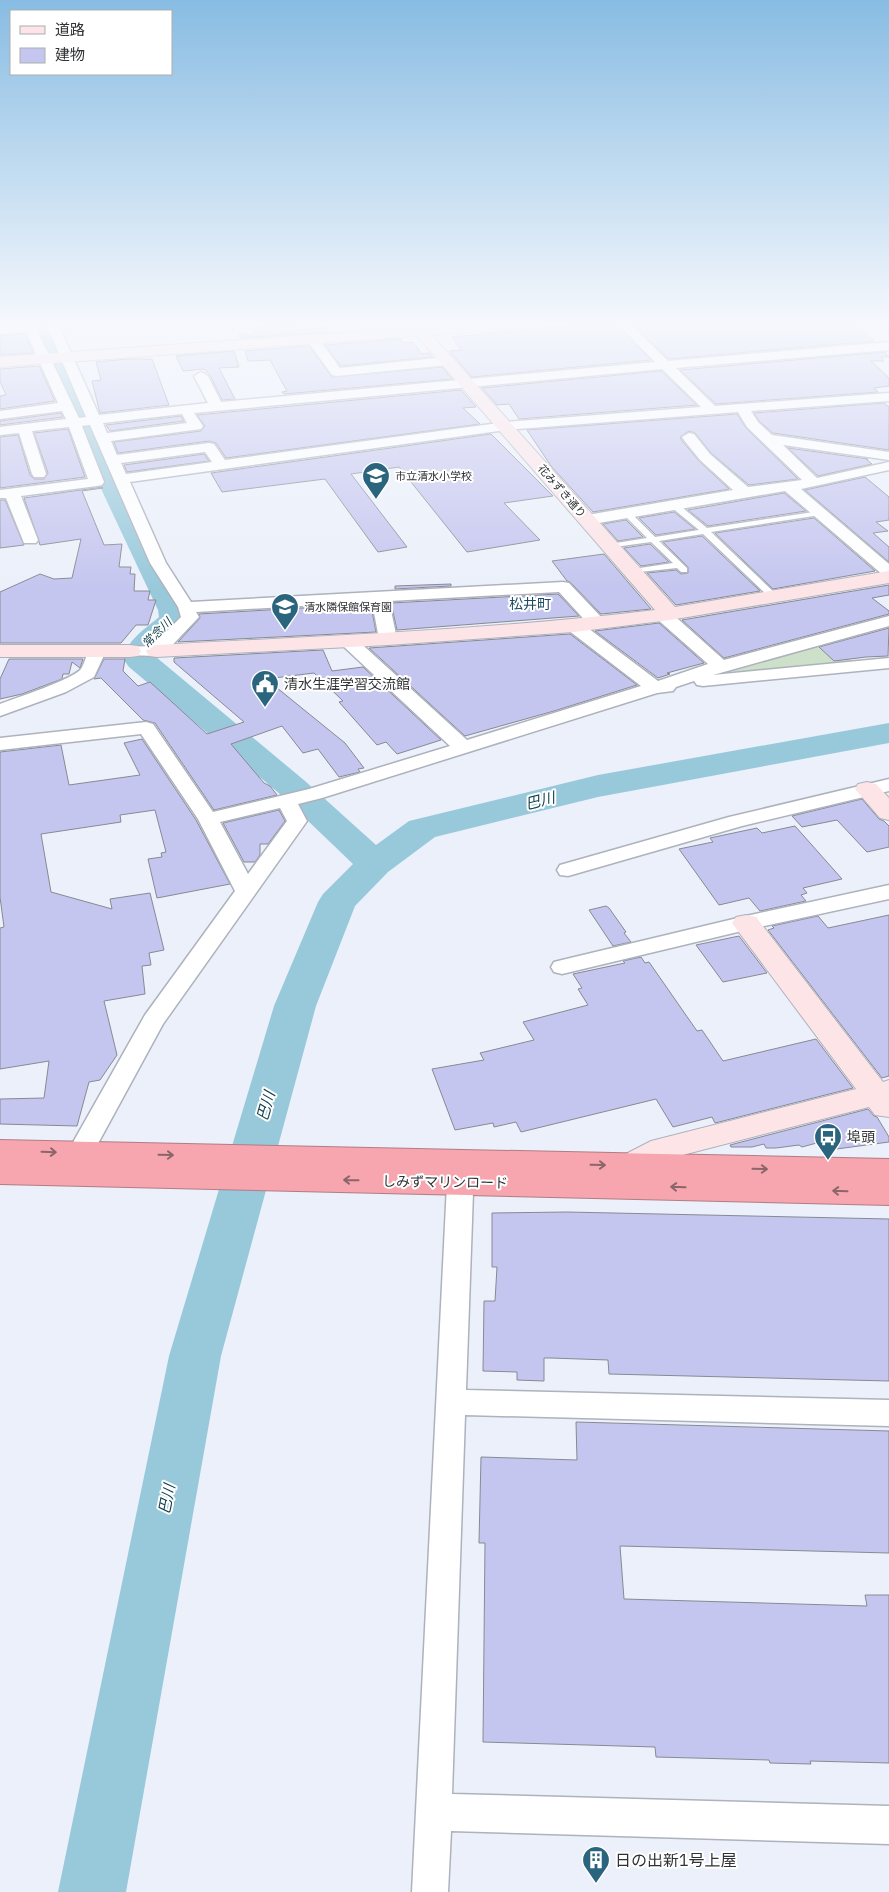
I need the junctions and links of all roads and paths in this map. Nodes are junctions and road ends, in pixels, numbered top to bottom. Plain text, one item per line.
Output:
1 (20, 412) edge
2 (69, 412) edge
3 (91, 412) edge
4 (155, 412) edge
5 (187, 412) edge
6 (494, 412) edge
7 (681, 412) edge
8 (745, 412) edge
9 (0, 415) edge
10 (94, 419) junction
11 (74, 422) junction
12 (506, 426) junction
13 (24, 428) junction
14 (0, 431) edge
15 (689, 437) dead end
16 (102, 438) junction
17 (768, 439) junction
18 (889, 456) edge
19 (112, 460) junction
20 (220, 466) junction
21 (889, 466) edge
22 (92, 468) junction
23 (74, 470) dead end
24 (57, 472) dead end
25 (40, 474) junction
26 (120, 479) junction
27 (0, 480) edge
28 (814, 483) junction
29 (788, 486) junction
30 (745, 492) junction
31 (6, 493) edge
32 (674, 505) junction
33 (626, 513) junction
34 (820, 513) junction
35 (587, 520) junction
36 (704, 530) junction
37 (652, 539) junction
38 (30, 540) dead end
39 (610, 546) junction
40 (633, 572) junction
41 (889, 572) edge
42 (889, 577) edge
43 (773, 596) junction
44 (380, 598) junction
45 (186, 607) junction
46 (666, 614) junction
47 (889, 621) edge
48 (597, 623) junction
49 (574, 626) junction
50 (827, 638) junction
51 (388, 639) junction
52 (348, 641) junction
53 (0, 651) edge
54 (97, 651) junction
55 (130, 651) joint
56 (157, 651) junction
57 (889, 663) edge
58 (721, 666) junction
59 (867, 666) junction
60 (656, 688) junction
61 (0, 710) edge
62 (0, 744) edge
63 (464, 748) junction
64 (878, 787) edge
65 (287, 801) junction
66 (889, 812) edge
67 (208, 819) junction
68 (568, 870) dead end
69 (246, 891) junction
70 (889, 892) edge
71 (746, 923) junction
72 (562, 967) dead end
73 (885, 1098) edge
74 (0, 1151) edge
75 (80, 1153) junction
76 (115, 1164) junction
77 (889, 1171) edge
78 (0, 1172) edge
79 (448, 1172) junction
80 (630, 1176) junction
81 (889, 1192) edge
82 (452, 1402) junction
83 (889, 1413) edge
84 (434, 1812) junction
85 (889, 1826) edge
86 (430, 1890) dead end

1 - 9 street
2 - 11 street
3 - 10 street
4 - 10 street
5 - 16 street
6 - 12 street, 花みずき通り
7 - 12 street
8 - 17 street
10 - 11 street
10 - 16 street
11 - 13 street
11 - 22 street
12 - 20 street
12 - 35 street, 花みずき通り
13 - 14 street
13 - 25 street
15 - 30 street
16 - 19 street
17 - 18 street
17 - 28 street
19 - 20 street
19 - 26 street
20 - 26 street
21 - 28 street
22 - 23 street
22 - 31 street
24 - 25 street
25 - 27 street
26 - 45 street
28 - 29 street
29 - 30 street
29 - 34 street
30 - 32 street
31 - 38 street
32 - 33 street
32 - 36 lane
33 - 35 street
33 - 37 lane
34 - 36 lane
34 - 41 street
35 - 39 street, 花みずき通り
36 - 37 lane
36 - 43 lane
37 - 39 lane
37 - 40 lane
39 - 40 street, 花みずき通り
40 - 46 street, 花みずき通り
42 - 43 street
43 - 46 street
44 - 45 street
44 - 48 street
44 - 51 street
45 - 56 street
46 - 48 street
46 - 58 street
47 - 50 street
48 - 49 street
49 - 51 street
49 - 60 street
50 - 58 street
50 - 59 street
51 - 52 street
52 - 56 street
52 - 63 street
53 - 54 street
54 - 55 street
54 - 61 street
55 - 56 street
57 - 59 street
58 - 60 street
59 - 60 street
60 - 63 street
62 - 67 street
63 - 65 street
64 - 66 street
64 - 68 street
65 - 67 street
65 - 69 street
67 - 69 street
69 - 75 street
70 - 71 street
71 - 72 street
71 - 73 street
73 - 80 street
74 -> 75 highway, しみずマリンロード
75 - 76 highway, しみずマリンロード
76 - 78 highway, しみずマリンロード
76 - 79 highway, しみずマリンロード
80 -> 77 highway, しみずマリンロード
79 - 80 highway, しみずマリンロード
79 - 82 street
81 -> 80 highway, しみずマリンロード
82 - 83 street
82 - 84 street
84 - 85 street
84 - 86 street

